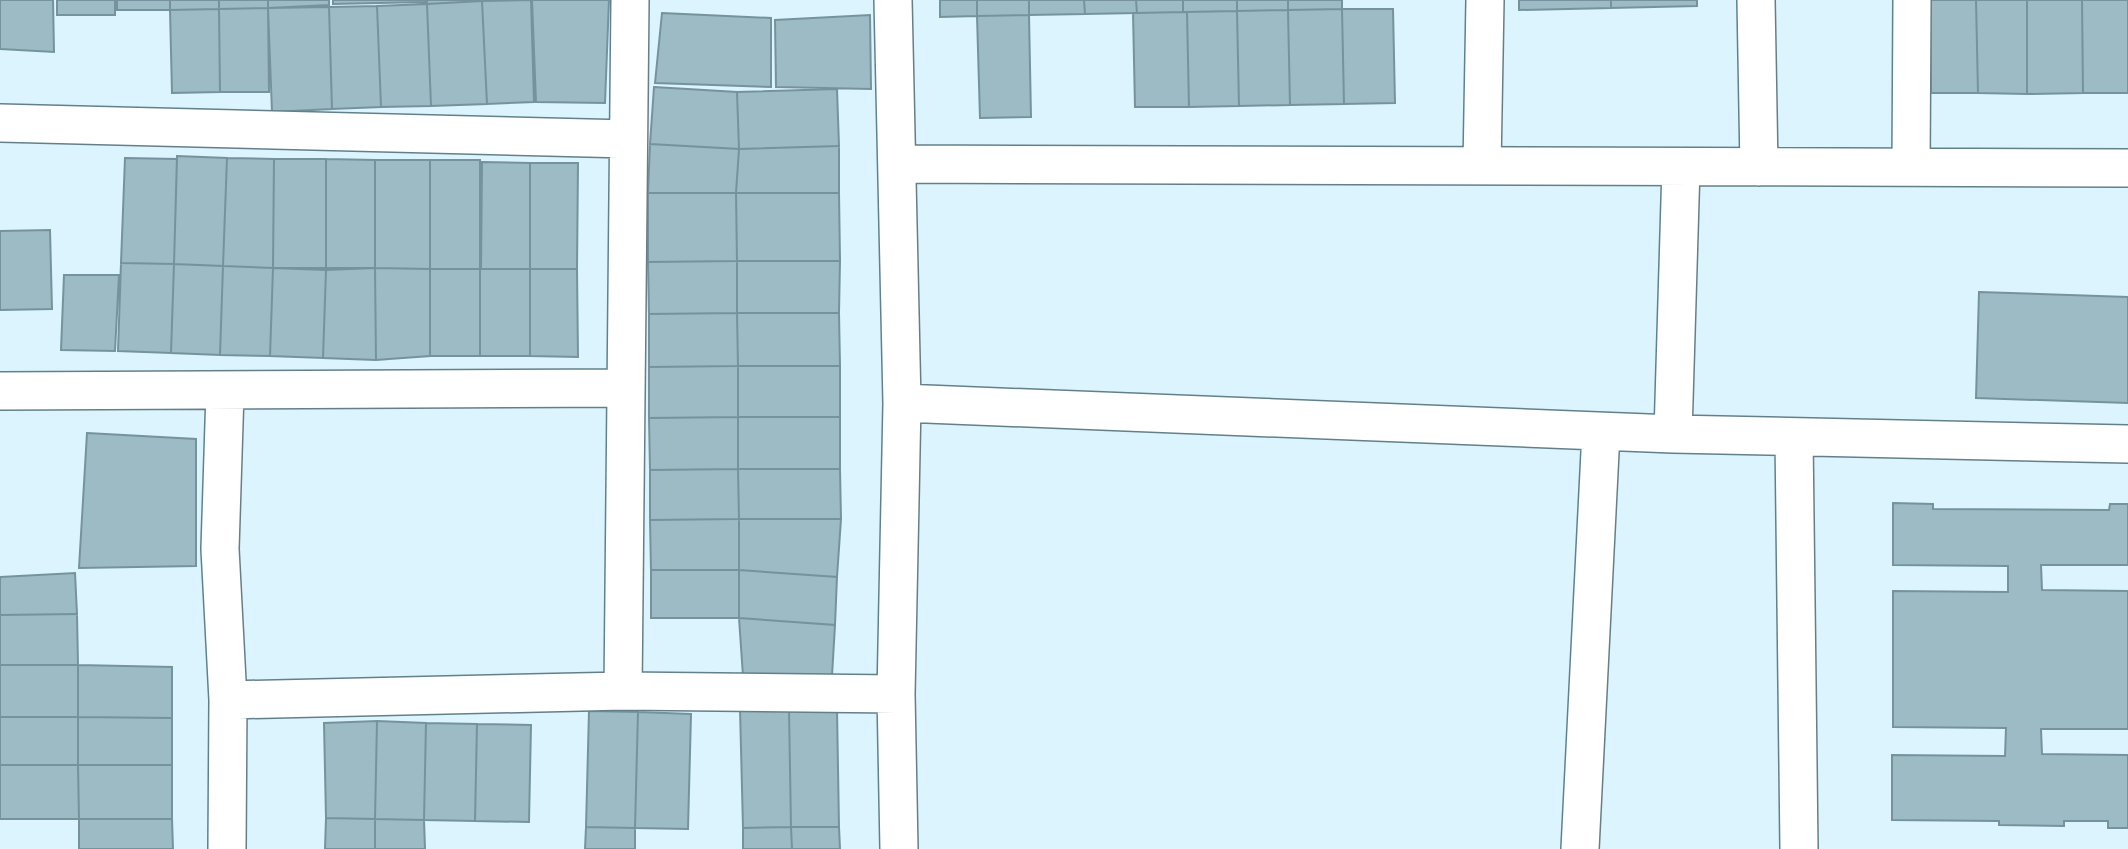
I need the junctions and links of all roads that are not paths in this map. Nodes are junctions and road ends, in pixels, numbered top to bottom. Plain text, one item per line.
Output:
1 (630, 0) edge
2 (893, 0) edge
3 (1485, 0) edge
4 (1756, 0) edge
5 (1912, 0) edge
6 (0, 123) edge
7 (628, 139) junction
8 (899, 164) junction
9 (1482, 166) junction
10 (1681, 167) junction
11 (1759, 167) junction
12 (1911, 167) junction
13 (2128, 168) edge
14 (626, 388) junction
15 (0, 391) edge
16 (225, 392) junction
17 (902, 403) junction
18 (1601, 432) junction
19 (1673, 435) junction
20 (1794, 437) junction
21 (2128, 444) edge
22 (623, 691) junction
23 (896, 694) junction
24 (228, 700) junction
25 (227, 849) edge
26 (899, 849) edge
27 (1580, 849) edge
28 (1799, 849) edge

1 - 7 street
2 - 8 street
3 - 9 street
4 - 11 street
5 - 12 street
6 - 7 street
7 - 14 street
8 - 9 street
8 - 17 street
9 - 10 street
10 - 11 street
10 - 19 street
11 - 12 street
12 - 13 street
14 - 16 street
14 - 22 street
15 - 16 street
16 - 24 street
17 - 18 street
17 - 23 street
18 - 19 street
18 - 27 street
19 - 20 street
20 - 21 street
20 - 28 street
22 - 23 street
22 - 24 street
23 - 26 street
24 - 25 street

